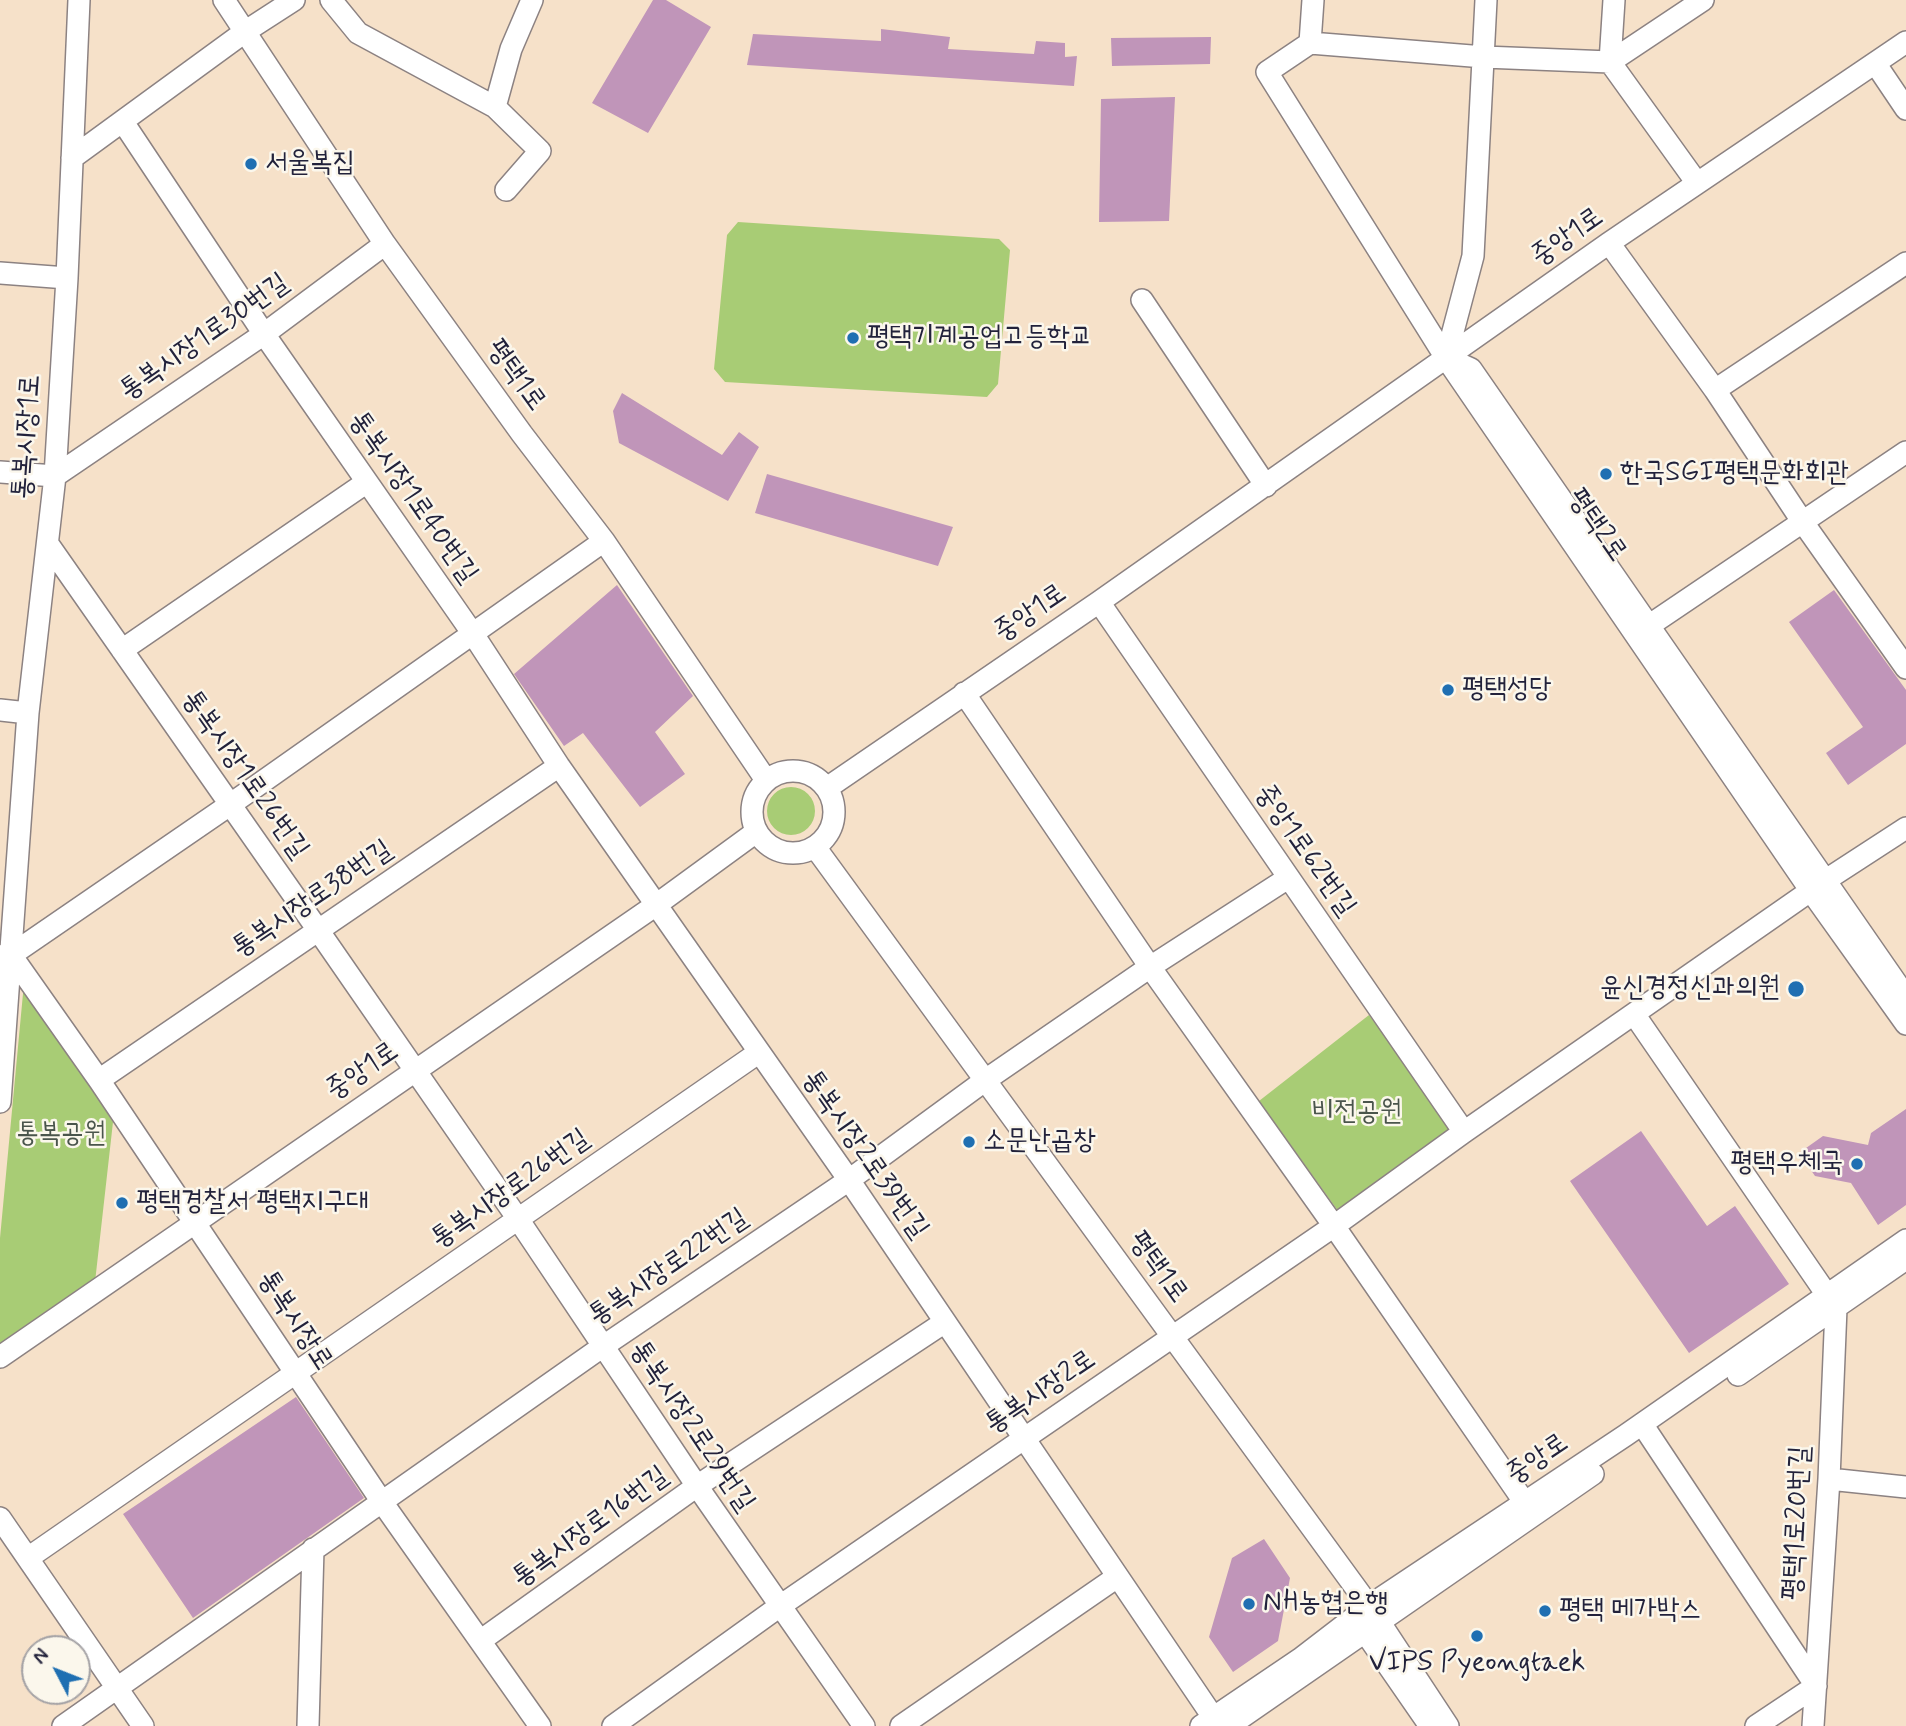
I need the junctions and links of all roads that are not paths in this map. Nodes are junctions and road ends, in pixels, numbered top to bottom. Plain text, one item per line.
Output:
1 (79, 0) edge
2 (224, 0) edge
3 (294, 0) edge
4 (331, 0) edge
5 (532, 0) edge
6 (1313, 0) edge
7 (1486, 0) edge
8 (1614, 0) edge
9 (1703, 0) edge
10 (246, 31) junction
11 (1906, 42) edge
12 (1310, 43) junction
13 (1484, 57) junction
14 (1610, 62) junction
15 (1875, 63) junction
16 (495, 107) junction
17 (1906, 109) edge
18 (123, 122) junction
19 (72, 158) junction
20 (1697, 183) junction
21 (506, 190) dead end
22 (385, 243) junction
23 (1609, 243) junction
24 (1906, 263) edge
25 (0, 273) edge
26 (66, 278) junction
27 (1142, 300) dead end
28 (264, 334) junction
29 (1446, 358) junction
30 (1715, 390) junction
31 (1906, 452) edge
32 (0, 472) edge
33 (55, 476) junction
34 (367, 482) junction
35 (1266, 485) junction
36 (1802, 520) junction
37 (604, 541) junction
38 (48, 544) junction
39 (1099, 602) junction
40 (1643, 630) junction
41 (473, 634) junction
42 (1900, 645) edge
43 (122, 650) junction
44 (1906, 668) edge
45 (964, 693) junction
46 (0, 710) edge
47 (28, 713) junction
48 (559, 766) junction
49 (766, 780) junction
50 (827, 788) junction
51 (231, 804) junction
52 (1906, 828) edge
53 (756, 832) junction
54 (815, 847) junction
55 (1288, 878) junction
56 (1818, 886) junction
57 (656, 905) junction
58 (318, 930) junction
59 (6, 954) edge
60 (1150, 967) junction
61 (1906, 997) edge
62 (1634, 1014) junction
63 (1906, 1024) edge
64 (758, 1053) junction
65 (415, 1071) junction
66 (987, 1079) junction
67 (99, 1080) junction
68 (0, 1102) edge
69 (1464, 1132) junction
70 (849, 1180) junction
71 (518, 1219) junction
72 (195, 1221) junction
73 (1334, 1226) junction
74 (1906, 1240) edge
75 (1906, 1259) edge
76 (1831, 1302) junction
77 (945, 1322) junction
78 (1173, 1338) junction
79 (603, 1347) junction
80 (0, 1357) edge
81 (295, 1373) junction
82 (1647, 1429) junction
83 (1023, 1438) junction
84 (1829, 1479) junction
85 (697, 1486) junction
86 (1906, 1487) edge
87 (382, 1502) junction
88 (1525, 1503) junction
89 (0, 1518) edge
90 (313, 1549) junction
91 (29, 1558) junction
92 (1116, 1577) junction
93 (780, 1606) junction
94 (1367, 1619) junction
95 (480, 1641) junction
96 (1816, 1685) junction
97 (115, 1688) junction
98 (1214, 1723) edge
99 (63, 1726) edge
100 (143, 1726) edge
101 (308, 1726) edge
102 (540, 1726) edge
103 (613, 1726) edge
104 (864, 1726) edge
105 (901, 1726) edge
106 (1430, 1726) edge
107 (1448, 1726) edge
108 (1756, 1726) edge
109 (1814, 1726) edge

1 - 19 street, 통복시장1로
2 - 10 street, 평택1로
3 - 10 street
4 - 16 street
5 - 16 street
6 - 12 street
7 - 13 street
8 - 14 street
9 - 14 street
10 - 18 street
10 - 22 street, 평택1로
11 - 15 street, 중앙1로
12 - 13 street
12 - 29 street, 평택2로
13 - 14 street
13 - 29 street
14 - 20 street
15 - 17 street
15 - 20 street, 중앙1로
16 - 21 street
18 - 19 street
18 - 28 street, 통복시장1로40번길
19 - 26 street, 통복시장1로
20 - 23 street, 중앙1로
22 - 28 street, 통복시장1로30번길
22 - 37 street, 평택1로
23 - 29 street, 중앙1로
23 - 30 street
24 - 30 street
25 - 26 street
26 - 33 street, 통복시장1로
27 - 35 street
28 - 33 street, 통복시장1로30번길
28 - 34 street, 통복시장1로40번길
29 - 35 street, 중앙1로
29 - 40 street, 평택2로
30 - 36 street
31 - 36 street
32 - 33 street
33 - 38 street, 통복시장1로
34 - 41 street, 통복시장1로40번길
34 - 43 street
35 - 39 street, 중앙1로
36 - 40 street
36 - 42 street
37 - 41 street
37 - 49 street, 평택1로
38 - 43 street, 통복시장1로26번길
38 - 47 street, 통복시장1로
39 - 45 street, 중앙1로
39 - 55 street, 중앙1로62번길
40 - 56 street, 평택2로
41 - 48 street, 통복시장1로40번길
41 - 51 street
42 - 44 street
43 - 51 street, 통복시장1로26번길
45 - 50 street, 중앙1로
45 - 60 street
46 - 47 street
47 - 59 street, 통복시장1로
48 - 57 street, 통복시장1로40번길
48 - 58 street, 통복시장로38번길
49 - 50 street
49 - 53 street
50 - 54 street
51 - 58 street, 통복시장1로26번길
51 - 59 street
52 - 56 street, 통복시장2로
53 - 54 street
53 - 57 street, 중앙1로
54 - 66 street, 평택1로
55 - 60 street, 통복시장로22번길
55 - 69 street, 중앙1로62번길
56 - 61 street
56 - 62 street, 통복시장2로
56 - 63 street, 평택2로
57 - 64 street, 통복시장2로39번길
57 - 65 street, 중앙1로
58 - 65 street, 통복시장1로26번길
58 - 67 street, 통복시장로38번길
59 - 67 street, 통복시장로
59 - 68 street, 통복시장1로
60 - 66 street, 통복시장로22번길
60 - 73 street
62 - 69 street, 통복시장2로
62 - 76 street
64 - 70 street, 통복시장2로39번길
64 - 71 street, 통복시장로26번길
65 - 71 street, 통복시장2로29번길
65 - 72 street, 중앙1로
66 - 70 street, 통복시장로22번길
66 - 78 street, 평택1로
67 - 72 street, 통복시장로
69 - 73 street, 통복시장2로
70 - 77 street, 통복시장2로39번길
70 - 79 street, 통복시장로22번길
71 - 79 street, 통복시장2로29번길
71 - 81 street, 통복시장로26번길
72 - 80 street, 중앙1로
72 - 81 street, 통복시장로
73 - 78 street, 통복시장2로
73 - 88 street
74 - 76 street, 중앙로
75 - 76 street, 중앙로
76 - 82 street, 중앙로
76 - 84 street, 평택1로20번길
77 - 83 street, 통복시장2로39번길
77 - 85 street, 통복시장로16번길
78 - 83 street, 통복시장2로
78 - 94 street, 평택1로
79 - 85 street, 통복시장2로29번길
79 - 87 street, 통복시장로22번길
81 - 87 street, 통복시장로
81 - 91 street, 통복시장로26번길
82 - 88 street, 중앙로
82 - 94 street, 중앙로
82 - 96 street
83 - 92 street, 통복시장2로39번길
83 - 93 street, 통복시장2로
84 - 86 street
84 - 96 street, 평택1로20번길
85 - 93 street, 통복시장2로29번길
85 - 95 street, 통복시장로16번길
87 - 90 street, 통복시장로22번길
87 - 95 street, 통복시장로
88 - 94 street, 중앙로
89 - 91 street
90 - 97 street, 통복시장로22번길
90 - 101 street
91 - 97 street
92 - 98 street, 통복시장2로39번길
92 - 105 street
93 - 103 street, 통복시장2로
93 - 104 street
94 - 98 street, 중앙로
94 - 106 street
94 - 107 street, 평택1로
95 - 102 street, 통복시장로
96 - 108 street
96 - 109 street, 평택1로20번길
97 - 99 street, 통복시장로22번길
97 - 100 street

